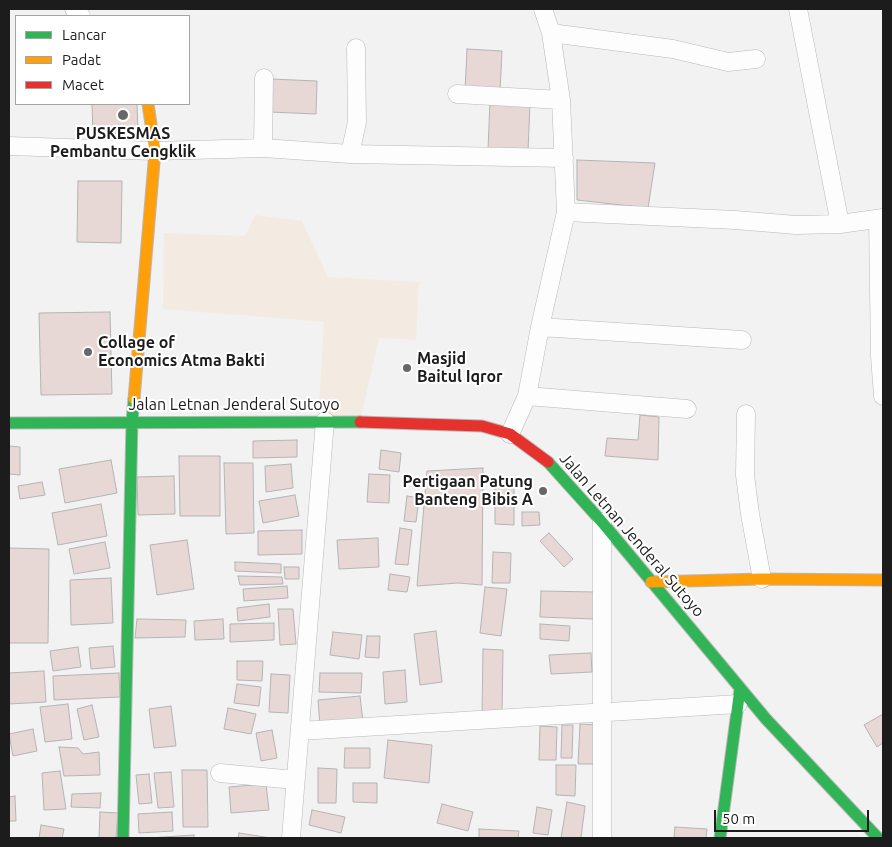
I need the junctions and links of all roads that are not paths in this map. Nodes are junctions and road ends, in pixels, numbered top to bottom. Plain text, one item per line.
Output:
1 (543, 9) edge
2 (798, 9) edge
3 (550, 33) junction
4 (356, 48) dead end
5 (756, 59) dead end
6 (264, 78) dead end
7 (457, 94) dead end
8 (561, 100) junction
9 (148, 105) edge
10 (9, 146) edge
11 (263, 148) junction
12 (155, 150) junction
13 (350, 154) junction
14 (564, 158) junction
15 (566, 212) junction
16 (881, 219) edge
17 (840, 224) junction
18 (540, 327) junction
19 (742, 340) dead end
20 (527, 396) junction
21 (883, 396) edge
22 (688, 409) dead end
23 (746, 414) dead end
24 (132, 421) junction
25 (325, 421) junction
26 (9, 423) edge
27 (510, 434) junction
28 (602, 522) junction
29 (762, 578) junction
30 (883, 580) edge
31 (651, 582) junction
32 (739, 697) junction
33 (603, 714) junction
34 (300, 731) junction
35 (220, 773) dead end
36 (295, 780) junction
37 (124, 838) edge
38 (291, 838) edge
39 (602, 838) edge
40 (720, 838) edge
41 (878, 838) edge

1 - 3 street
2 - 17 street
3 - 5 street
3 - 8 street
4 - 13 street
6 - 11 street
7 - 8 street
8 - 14 street
9 - 12 street
10 - 12 street
11 - 12 street
11 - 13 street
12 - 24 street
13 - 14 street
14 - 15 street
15 - 17 street
15 - 18 street
16 - 17 street
16 - 21 street
18 - 19 street
18 - 20 street
20 - 22 street
20 - 27 street
23 - 29 street
24 - 25 street, Jalan Letnan Jenderal Sutoyo
24 - 26 street, Jalan Letnan Jenderal Sutoyo
24 - 37 street
25 - 27 street, Jalan Letnan Jenderal Sutoyo
25 - 34 street
27 - 28 street, Jalan Letnan Jenderal Sutoyo
28 - 31 street, Jalan Letnan Jenderal Sutoyo
28 - 33 street
29 - 30 street
29 - 31 street
31 - 32 street, Jalan Letnan Jenderal Sutoyo
32 - 33 street
32 - 40 street
32 - 41 street, Jalan Letnan Jenderal Sutoyo
33 - 34 street
33 - 39 street
34 - 36 street
35 - 36 street
36 - 38 street

